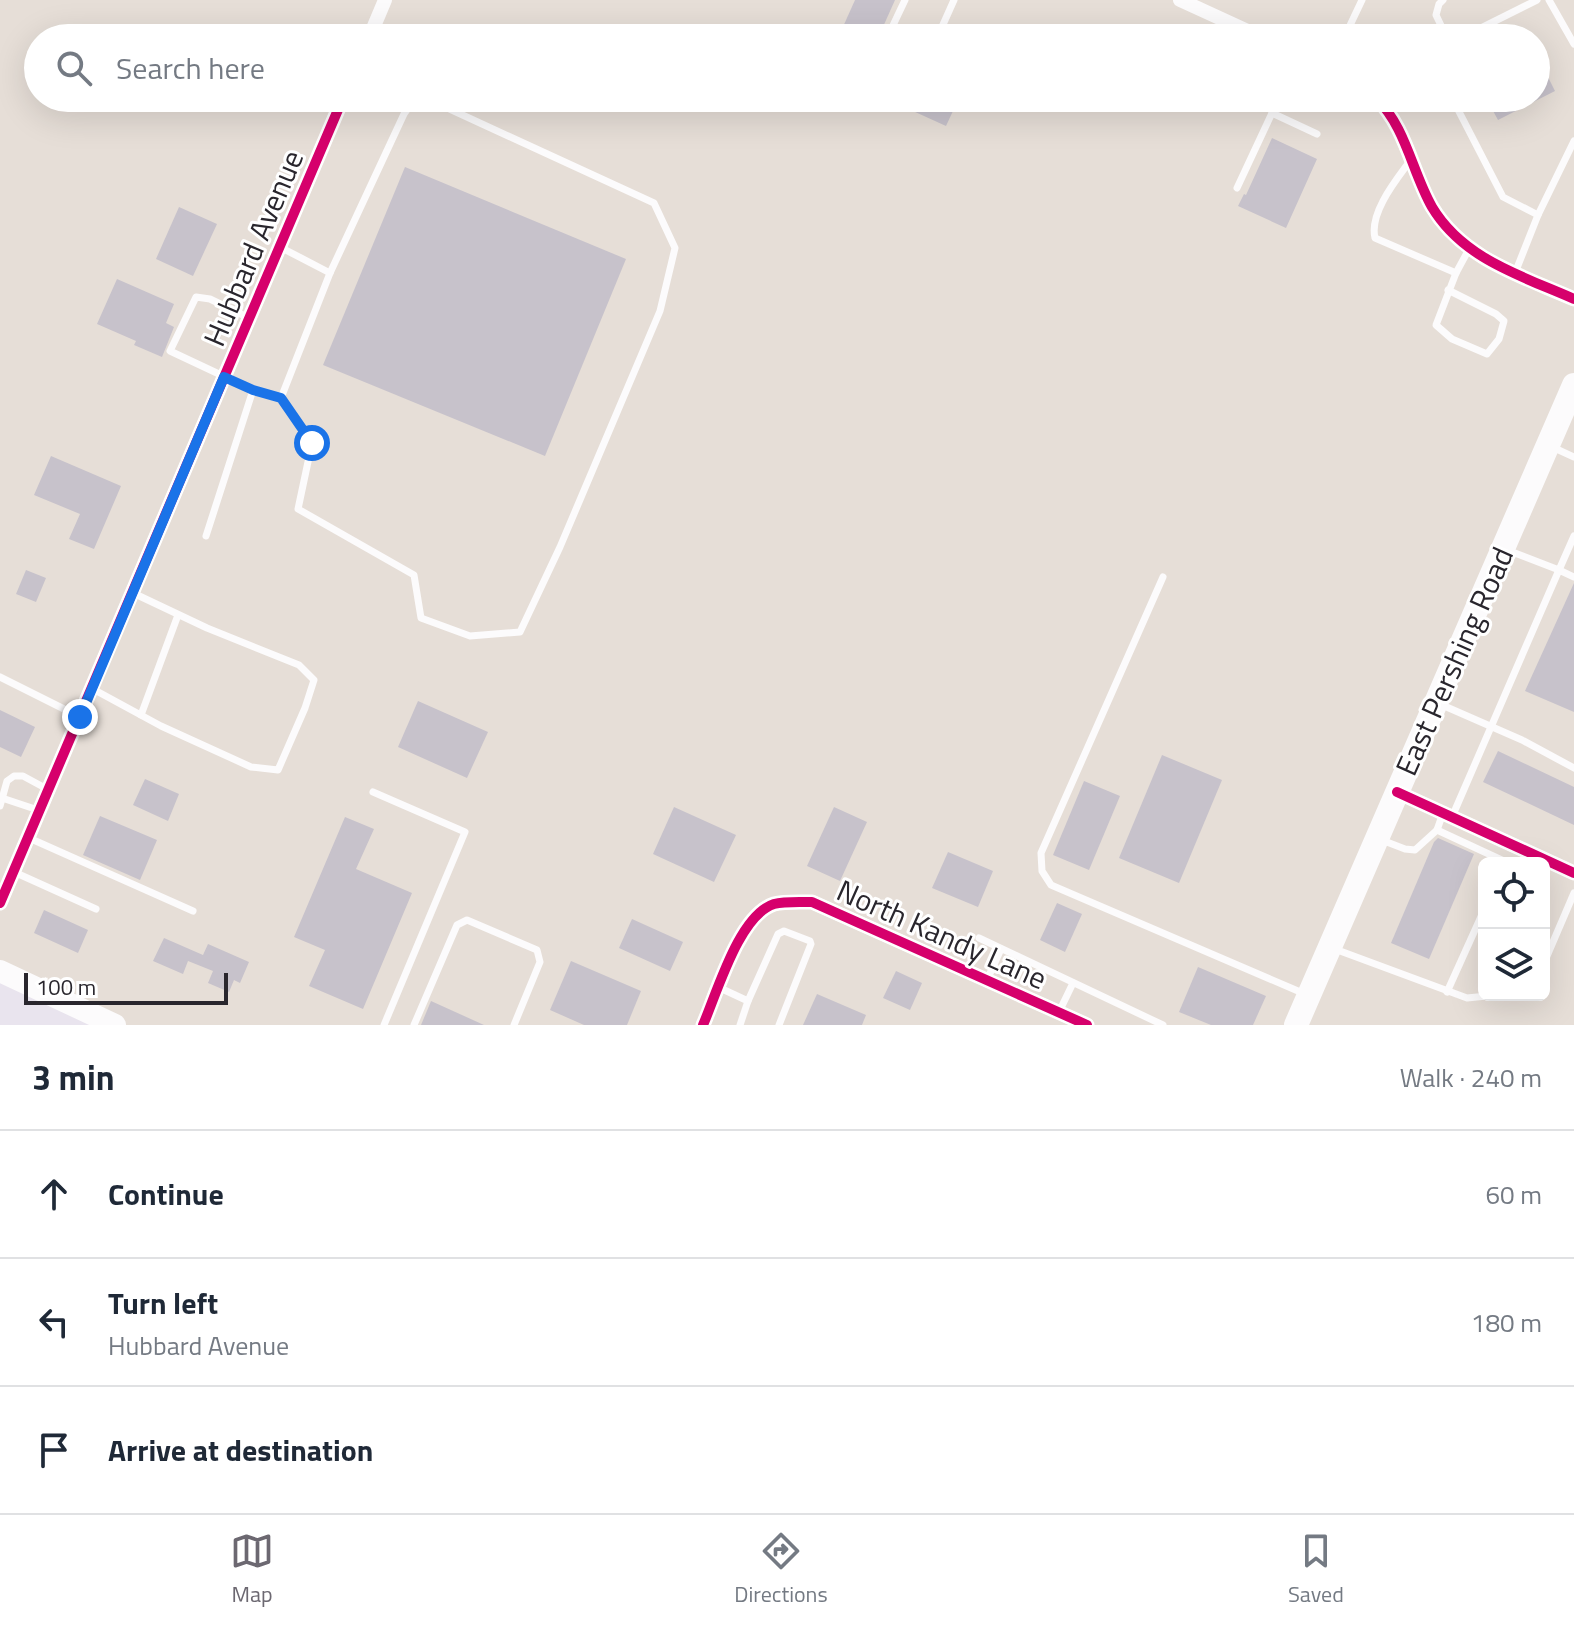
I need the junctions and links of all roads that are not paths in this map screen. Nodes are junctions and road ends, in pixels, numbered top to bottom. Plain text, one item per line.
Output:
1 (385, 0) edge
2 (905, 0) edge
3 (954, 0) edge
4 (1180, 0) edge
5 (1362, 0) edge
6 (1443, 0) edge
7 (1537, 0) edge
8 (1549, 0) edge
9 (1520, 4) edge
10 (375, 24) edge
11 (894, 24) edge
12 (943, 24) edge
13 (1232, 24) edge
14 (1351, 24) edge
15 (1440, 24) edge
16 (1485, 24) edge
17 (1574, 44) edge
18 (337, 112) edge
19 (405, 112) edge
20 (456, 112) edge
21 (1386, 112) edge
22 (1459, 112) edge
23 (1272, 113) joint
24 (1317, 134) dead end
25 (1574, 141) edge
26 (1411, 159) junction
27 (1237, 188) dead end
28 (1538, 215) junction
29 (280, 247) junction
30 (1469, 249) junction
31 (330, 273) junction
32 (1456, 273) junction
33 (1515, 273) junction
34 (1448, 290) junction
35 (1574, 299) edge
36 (249, 318) junction
37 (224, 377) junction
38 (253, 390) junction
39 (1573, 393) edge
40 (281, 398) junction
41 (1548, 445) junction
42 (1574, 457) edge
43 (206, 536) dead end
44 (1574, 536) edge
45 (1503, 548) junction
46 (1559, 570) junction
47 (1163, 577) dead end
48 (1574, 577) edge
49 (133, 593) junction
50 (178, 615) junction
51 (0, 677) edge
52 (91, 688) junction
53 (1436, 702) junction
54 (141, 715) junction
55 (80, 717) junction
56 (1492, 727) junction
57 (1574, 768) edge
58 (47, 789) junction
59 (373, 792) dead end
60 (1397, 792) junction
61 (1, 801) edge
62 (38, 810) junction
63 (1447, 815) junction
64 (1437, 830) junction
65 (29, 838) junction
66 (1377, 838) junction
67 (1513, 845) junction
68 (1493, 857) edge
69 (1508, 857) edge
70 (14, 872) junction
71 (1574, 873) edge
72 (1574, 893) edge
73 (0, 903) edge
74 (96, 909) dead end
75 (193, 911) dead end
76 (1478, 923) edge
77 (979, 938) dead end
78 (1329, 947) junction
79 (1001, 949) junction
80 (1550, 949) edge
81 (0, 971) edge
82 (987, 980) junction
83 (1073, 983) junction
84 (720, 988) junction
85 (1447, 992) junction
86 (1308, 996) junction
87 (1478, 997) edge
88 (748, 1001) junction
89 (1059, 1012) junction
90 (115, 1025) edge
91 (384, 1025) edge
92 (414, 1025) edge
93 (514, 1025) edge
94 (703, 1025) edge
95 (740, 1025) edge
96 (779, 1025) edge
97 (1087, 1025) edge
98 (1163, 1025) edge
99 (1296, 1025) edge

1 - 10 street
2 - 11 lane
3 - 12 lane
4 - 13 street
5 - 14 lane
6 - 15 lane
7 - 9 lane
8 - 17 lane
9 - 16 lane
18 - 29 street, Hubbard Avenue
19 - 31 lane
20 - 40 lane
21 - 26 street
22 - 28 lane
23 - 24 lane
23 - 27 lane
25 - 28 lane
26 - 30 street
26 - 32 lane
28 - 33 lane
29 - 31 lane
29 - 36 street, Hubbard Avenue
30 - 32 lane
30 - 33 street
31 - 40 lane
32 - 34 lane
33 - 35 street
34 - 34 lane
36 - 37 street, Hubbard Avenue
36 - 37 lane
37 - 38 lane
37 - 49 street, Hubbard Avenue
38 - 40 lane
38 - 43 lane
39 - 41 main road, East Pershing Road
41 - 42 lane
41 - 45 main road, East Pershing Road
44 - 46 lane
45 - 46 lane
45 - 53 main road, East Pershing Road
46 - 48 lane
46 - 56 lane
47 - 86 lane
49 - 50 lane
49 - 52 street, Hubbard Avenue
50 - 54 lane
50 - 54 lane
51 - 55 lane
52 - 54 lane
52 - 55 street, Hubbard Avenue
53 - 56 lane
53 - 60 main road, East Pershing Road
55 - 58 street, Hubbard Avenue
56 - 57 lane
56 - 63 lane
58 - 61 lane
58 - 62 street, Hubbard Avenue
59 - 91 lane
60 - 63 street
60 - 66 main road, East Pershing Road
61 - 62 lane
62 - 65 street, Hubbard Avenue
63 - 64 lane
63 - 67 street
64 - 66 lane
64 - 68 lane
65 - 70 street, Hubbard Avenue
65 - 75 lane
66 - 78 main road, East Pershing Road
67 - 69 lane
67 - 71 street
70 - 73 street, Hubbard Avenue
70 - 74 lane
72 - 80 lane
76 - 85 lane
77 - 79 lane
78 - 85 lane
78 - 86 main road, East Pershing Road
79 - 82 lane
79 - 83 lane
81 - 90 street
82 - 84 street, North Kandy Lane
82 - 89 street, North Kandy Lane
83 - 89 lane
83 - 98 lane
84 - 88 lane
84 - 94 street
85 - 87 lane
86 - 99 main road, East Pershing Road
88 - 95 lane
88 - 96 lane
89 - 97 street, North Kandy Lane
92 - 93 lane

